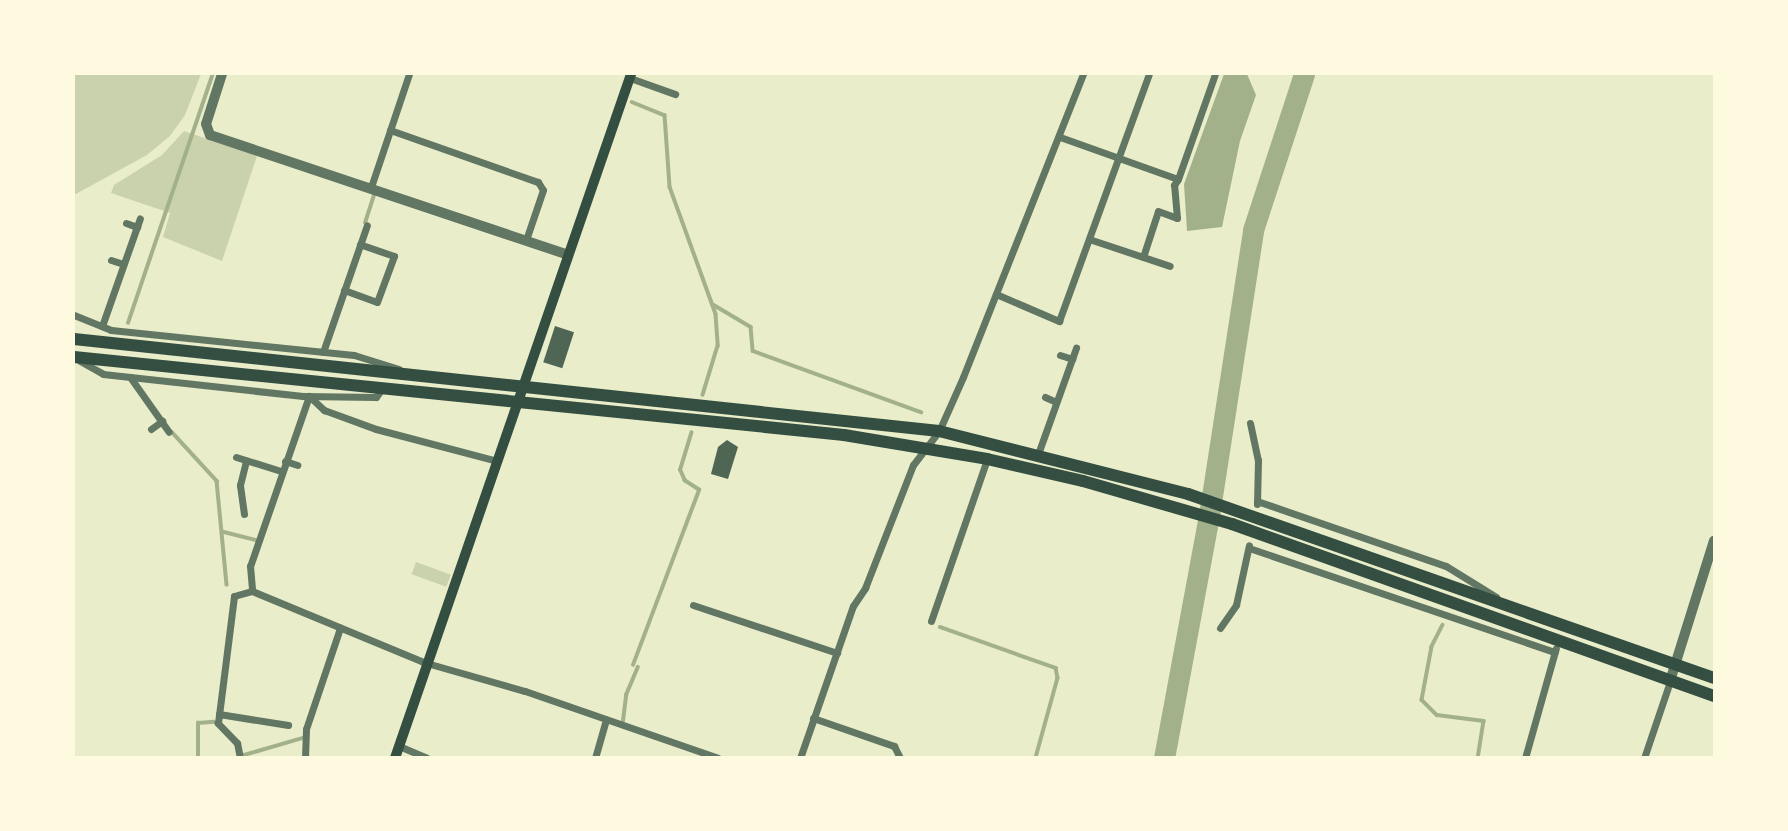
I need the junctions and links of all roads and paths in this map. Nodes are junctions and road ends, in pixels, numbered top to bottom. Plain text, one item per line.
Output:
1 (222, 74) edge
2 (409, 74) edge
3 (1083, 74) edge
4 (1149, 74) edge
5 (1215, 74) edge
6 (630, 76) edge
7 (675, 94) dead end
8 (390, 130) junction
9 (1060, 137) junction
10 (1119, 158) junction
11 (1178, 179) junction
12 (371, 187) junction
13 (140, 218) dead end
14 (126, 223) dead end
15 (367, 225) dead end
16 (137, 227) junction
17 (1089, 239) junction
18 (526, 240) junction
19 (360, 244) junction
20 (566, 254) junction
21 (1143, 257) junction
22 (111, 260) dead end
23 (123, 264) junction
24 (1170, 266) dead end
25 (344, 290) junction
26 (996, 294) junction
27 (77, 316) edge
28 (102, 326) junction
29 (74, 339) edge
30 (1076, 348) dead end
31 (323, 352) junction
32 (1060, 355) dead end
33 (74, 357) edge
34 (1072, 359) junction
35 (412, 374) junction
36 (130, 377) junction
37 (521, 387) junction
38 (382, 390) junction
39 (309, 396) junction
40 (1045, 397) dead end
41 (1056, 402) junction
42 (515, 403) junction
43 (162, 421) junction
44 (1250, 423) dead end
45 (151, 429) dead end
46 (939, 431) junction
47 (169, 432) dead end
48 (925, 447) junction
49 (1038, 454) junction
50 (236, 457) dead end
51 (987, 459) junction
52 (247, 461) junction
53 (285, 461) junction
54 (497, 461) junction
55 (297, 465) dead end
56 (281, 471) junction
57 (243, 502) junction
58 (231, 504) dead end
59 (244, 514) dead end
60 (1714, 541) edge
61 (252, 591) junction
62 (1503, 601) junction
63 (693, 605) dead end
64 (931, 621) dead end
65 (340, 628) junction
66 (1220, 628) dead end
67 (1557, 645) junction
68 (837, 653) junction
69 (429, 663) junction
70 (1673, 663) junction
71 (1714, 678) edge
72 (1670, 681) junction
73 (1714, 696) edge
74 (219, 713) junction
75 (813, 718) junction
76 (606, 720) junction
77 (288, 725) dead end
78 (397, 752) edge
79 (240, 758) edge
80 (305, 758) edge
81 (426, 758) edge
82 (594, 758) edge
83 (718, 758) edge
84 (800, 758) edge
85 (900, 758) edge
86 (1525, 758) edge
87 (1644, 758) edge

1 - 12 street
2 - 8 street
3 - 9 street
4 - 10 street
5 - 11 street
6 - 7 street
6 - 20 main road
8 - 12 street
8 - 18 street
9 - 10 street
9 - 26 street
10 - 11 street
10 - 17 street
11 - 21 street
12 - 18 street
13 - 16 street
14 - 16 street
15 - 19 street
16 - 23 street
17 - 21 street
17 - 26 street
18 - 20 street
19 - 25 street
19 - 25 street
20 - 37 main road
21 - 24 street
22 - 23 street
23 - 28 street
25 - 31 street
26 - 46 street
27 - 28 street
28 - 31 street
29 - 35 main road
30 - 34 street
31 - 35 street
32 - 34 street
33 - 36 street
33 - 38 main road
34 - 41 street
35 - 37 main road
36 - 39 street
36 - 43 street
37 - 42 main road
37 - 46 main road
38 - 39 street
38 - 42 main road
39 - 53 street
39 - 54 street
40 - 41 street
41 - 49 street
42 - 48 main road
42 - 54 main road
43 - 45 street
43 - 47 street
44 - 62 street
46 - 48 street
46 - 49 main road
48 - 51 main road
48 - 68 street
49 - 62 main road
50 - 52 street
51 - 64 street
51 - 67 main road
52 - 56 street
52 - 57 street
53 - 55 street
53 - 56 street
54 - 69 main road
56 - 61 street
57 - 58 street
57 - 59 street
60 - 70 street
61 - 65 street
61 - 74 street
62 - 70 main road
63 - 68 street
65 - 69 street
65 - 80 street
66 - 67 street
67 - 72 main road
67 - 86 street
68 - 75 street
69 - 76 street
69 - 78 main road
70 - 71 main road
70 - 72 street
72 - 73 main road
72 - 87 street
74 - 77 street
74 - 79 street
75 - 84 street
75 - 85 street
76 - 82 street
76 - 83 street
78 - 81 street

